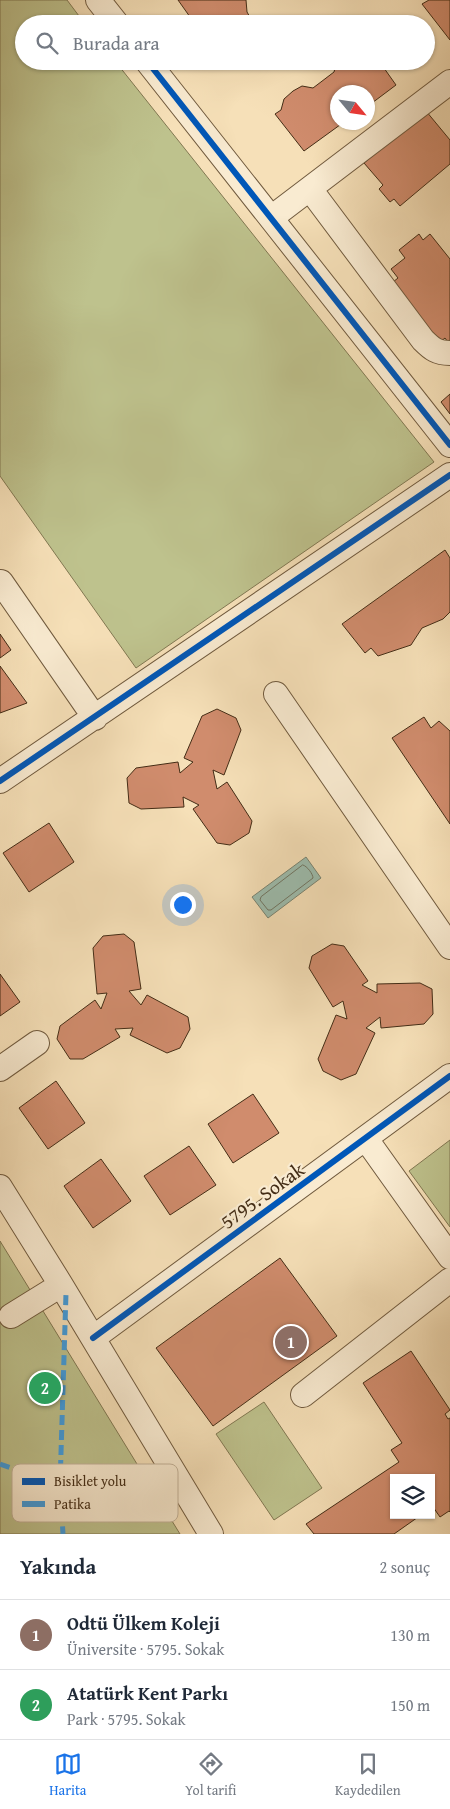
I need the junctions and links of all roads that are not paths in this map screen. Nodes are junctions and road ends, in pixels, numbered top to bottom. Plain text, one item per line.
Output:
1 (98, 0) edge
2 (110, 15) edge
3 (154, 70) edge
4 (450, 82) edge
5 (310, 189) junction
6 (271, 218) junction
7 (450, 353) edge
8 (450, 445) edge
9 (450, 475) edge
10 (1, 582) dead end
11 (276, 694) dead end
12 (95, 718) junction
13 (0, 782) edge
14 (450, 947) edge
15 (37, 1043) dead end
16 (0, 1069) edge
17 (450, 1076) edge
18 (366, 1139) junction
19 (0, 1187) edge
20 (450, 1257) edge
21 (450, 1280) edge
22 (61, 1285) junction
23 (4, 1313) edge
24 (93, 1338) junction
25 (303, 1395) dead end
26 (169, 1464) edge
27 (178, 1479) edge
28 (211, 1534) edge

1 - 2 street
3 - 6 street
4 - 5 street
5 - 6 street
5 - 7 street
6 - 8 street
9 - 12 street
10 - 12 street
11 - 14 street
12 - 13 street
15 - 16 street
17 - 18 street, 5795. Sokak
18 - 20 street
18 - 24 street, 5795. Sokak
19 - 22 street
21 - 25 street
22 - 23 street
22 - 24 street
24 - 26 street
27 - 28 street

